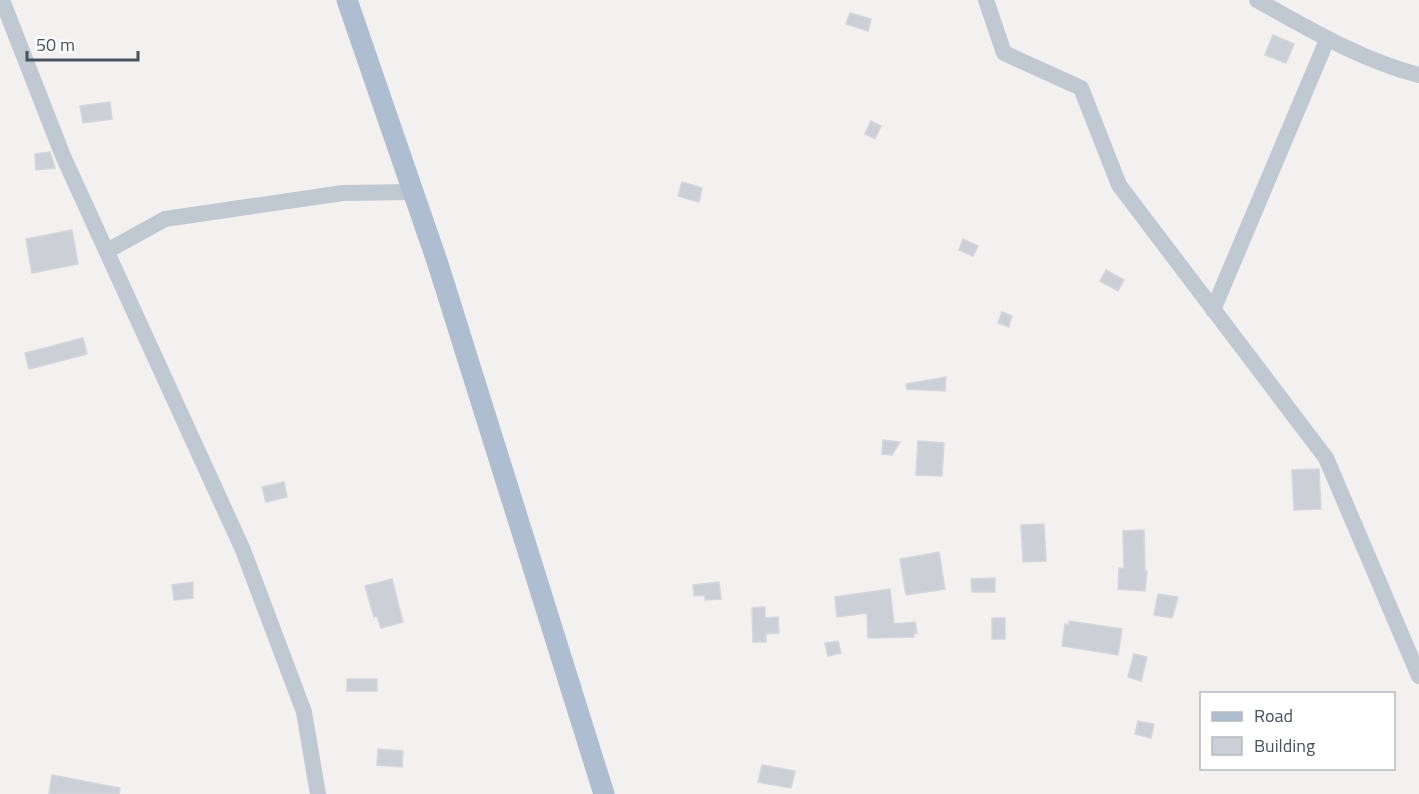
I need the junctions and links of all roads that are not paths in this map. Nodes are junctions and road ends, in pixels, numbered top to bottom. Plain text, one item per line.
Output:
1 (2, 0) edge
2 (347, 0) edge
3 (986, 0) edge
4 (1257, 0) edge
5 (1327, 40) junction
6 (1419, 75) edge
7 (413, 192) junction
8 (107, 251) junction
9 (1213, 310) junction
10 (1419, 676) edge
11 (318, 794) edge
12 (604, 794) edge

1 - 8 lane
2 - 7 main road
3 - 9 lane
4 - 5 lane
5 - 6 lane
5 - 9 lane
7 - 8 lane
7 - 12 main road
8 - 11 lane
9 - 10 lane

